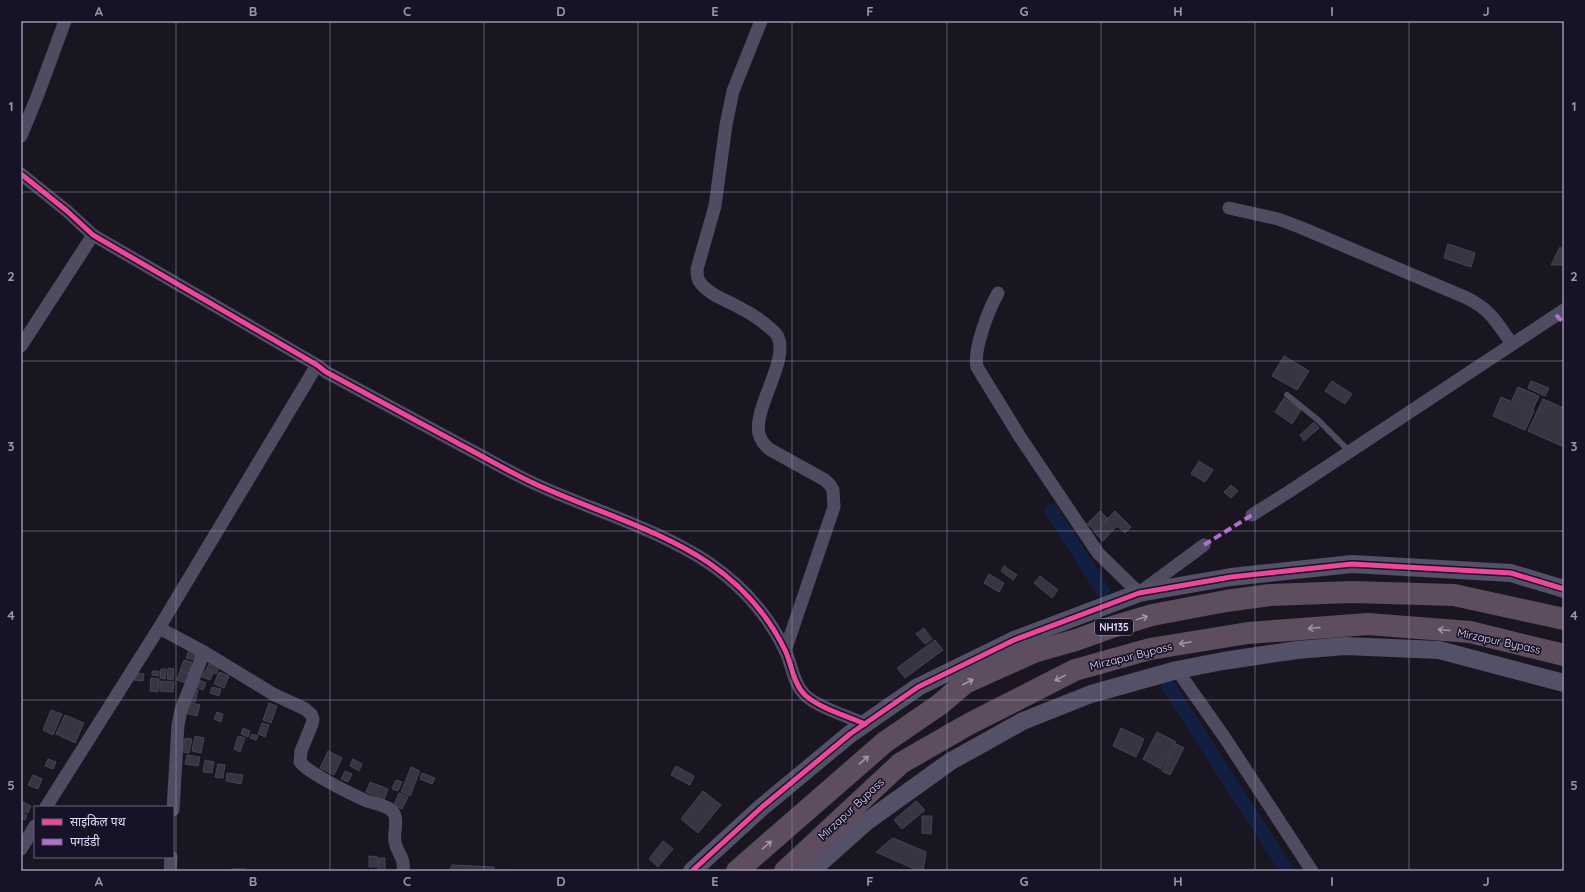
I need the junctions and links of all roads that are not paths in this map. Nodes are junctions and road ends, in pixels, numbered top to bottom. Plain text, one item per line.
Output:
1 (64, 21) edge
2 (761, 21) edge
3 (21, 136) edge
4 (21, 174) edge
5 (1229, 208) dead end
6 (93, 235) junction
7 (998, 293) dead end
8 (1564, 310) edge
9 (1512, 344) junction
10 (21, 346) edge
11 (317, 365) junction
12 (1287, 395) dead end
13 (1349, 451) junction
14 (1252, 515) dead end
15 (1204, 545) dead end
16 (1564, 589) edge
17 (1139, 593) junction
18 (1564, 618) edge
19 (159, 628) junction
20 (785, 651) junction
21 (204, 652) junction
22 (1564, 655) edge
23 (1177, 670) junction
24 (1564, 683) edge
25 (865, 724) junction
26 (47, 806) edge
27 (173, 806) edge
28 (34, 828) edge
29 (21, 849) edge
30 (171, 858) edge
31 (170, 871) edge
32 (403, 871) edge
33 (692, 871) edge
34 (737, 871) edge
35 (785, 871) edge
36 (811, 871) edge
37 (1312, 871) edge

1 - 3 street
2 - 20 street
4 - 6 street
5 - 9 street
6 - 10 street
6 - 11 street
7 - 17 street
8 - 9 street
9 - 13 street
11 - 19 street
11 - 20 street
12 - 13 lane
13 - 14 street
15 - 17 street
16 - 17 street
17 - 25 street
34 -> 18 highway, NH135
19 - 21 street
19 - 26 street
20 - 25 street
21 - 27 street
21 - 32 street
22 -> 35 highway, Mirzapur Bypass
23 - 24 street
23 - 36 street
23 - 37 street
25 - 33 street
28 - 29 street
30 - 31 street

